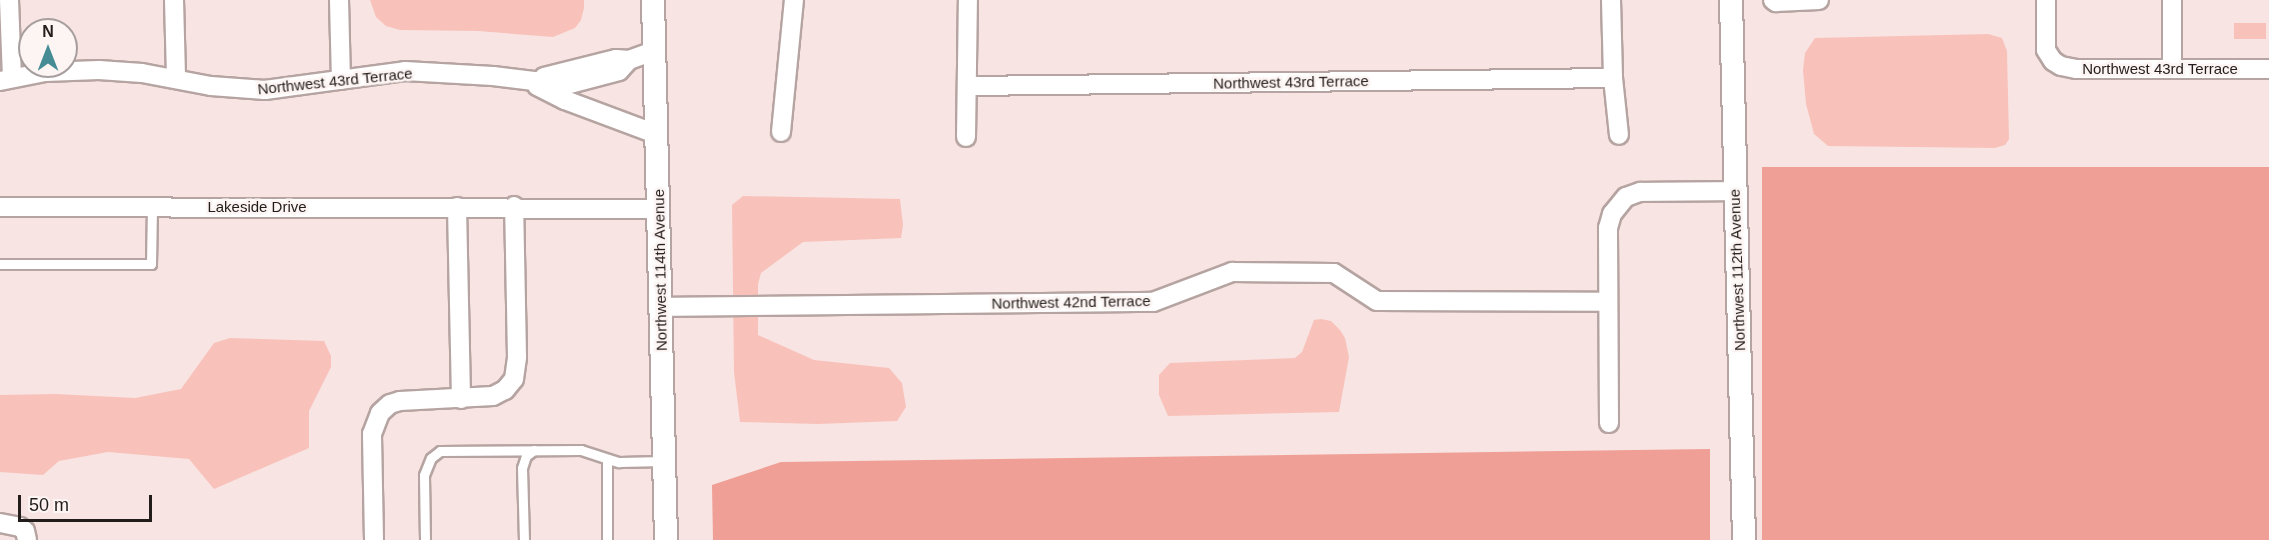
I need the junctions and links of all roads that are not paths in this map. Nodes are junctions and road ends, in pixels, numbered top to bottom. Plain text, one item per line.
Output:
1 (9, 0) edge
2 (174, 0) edge
3 (339, 0) edge
4 (652, 0) edge
5 (794, 0) edge
6 (968, 0) edge
7 (1611, 0) edge
8 (1731, 0) edge
9 (1773, 0) edge
10 (1819, 0) edge
11 (2046, 0) edge
12 (2172, 0) edge
13 (654, 51) junction
14 (629, 60) junction
15 (2172, 69) junction
16 (2269, 69) edge
17 (1613, 78) junction
18 (176, 79) junction
19 (591, 79) junction
20 (6, 80) edge
21 (341, 80) junction
22 (527, 81) junction
23 (968, 86) junction
24 (593, 110) junction
25 (781, 132) dead end
26 (656, 134) junction
27 (1619, 135) dead end
28 (966, 137) dead end
29 (1735, 191) junction
30 (514, 206) junction
31 (0, 207) edge
32 (152, 207) junction
33 (457, 207) junction
34 (658, 209) junction
35 (0, 264) edge
36 (1607, 302) junction
37 (661, 307) junction
38 (461, 399) junction
39 (1609, 423) dead end
40 (534, 450) junction
41 (607, 459) junction
42 (664, 461) junction
43 (0, 523) edge
44 (27, 540) edge
45 (374, 540) edge
46 (425, 540) edge
47 (524, 540) edge
48 (607, 540) edge
49 (666, 540) edge
50 (1744, 540) edge

1 - 20 street
2 - 18 street
3 - 21 street
4 - 13 street, Northwest 114th Avenue
5 - 25 street
6 - 23 street
7 - 17 street
8 - 29 street, Northwest 112th Avenue
9 - 10 street
11 - 15 street, Northwest 43rd Terrace
12 - 15 street
13 - 14 street, Northwest 43rd Terrace
13 - 26 street, Northwest 114th Avenue
14 - 19 street, Northwest 43rd Terrace
14 - 22 street, Northwest 43rd Terrace
15 - 16 street, Northwest 43rd Terrace
17 - 23 street, Northwest 43rd Terrace
17 - 27 street
18 - 20 street, Northwest 43rd Terrace
18 - 21 street, Northwest 43rd Terrace
19 - 22 street, Northwest 43rd Terrace
19 - 24 street
21 - 22 street, Northwest 43rd Terrace
22 - 24 street, Northwest 43rd Terrace
23 - 28 street
24 - 26 street, Northwest 43rd Terrace
26 - 34 street, Northwest 114th Avenue
29 - 36 street
29 - 50 street, Northwest 112th Avenue
30 - 33 street, Lakeside Drive
30 - 34 street, Lakeside Drive
30 - 38 street
31 - 32 street, Lakeside Drive
32 - 33 street, Lakeside Drive
32 - 35 lane
33 - 38 street
34 - 37 street, Northwest 114th Avenue
36 - 37 street, Northwest 42nd Terrace
36 - 39 street
37 - 42 street, Northwest 114th Avenue
38 - 45 street
40 - 41 lane
40 - 46 lane
40 - 47 lane
41 - 42 lane
41 - 48 lane
42 - 49 street, Northwest 114th Avenue
43 - 44 street

